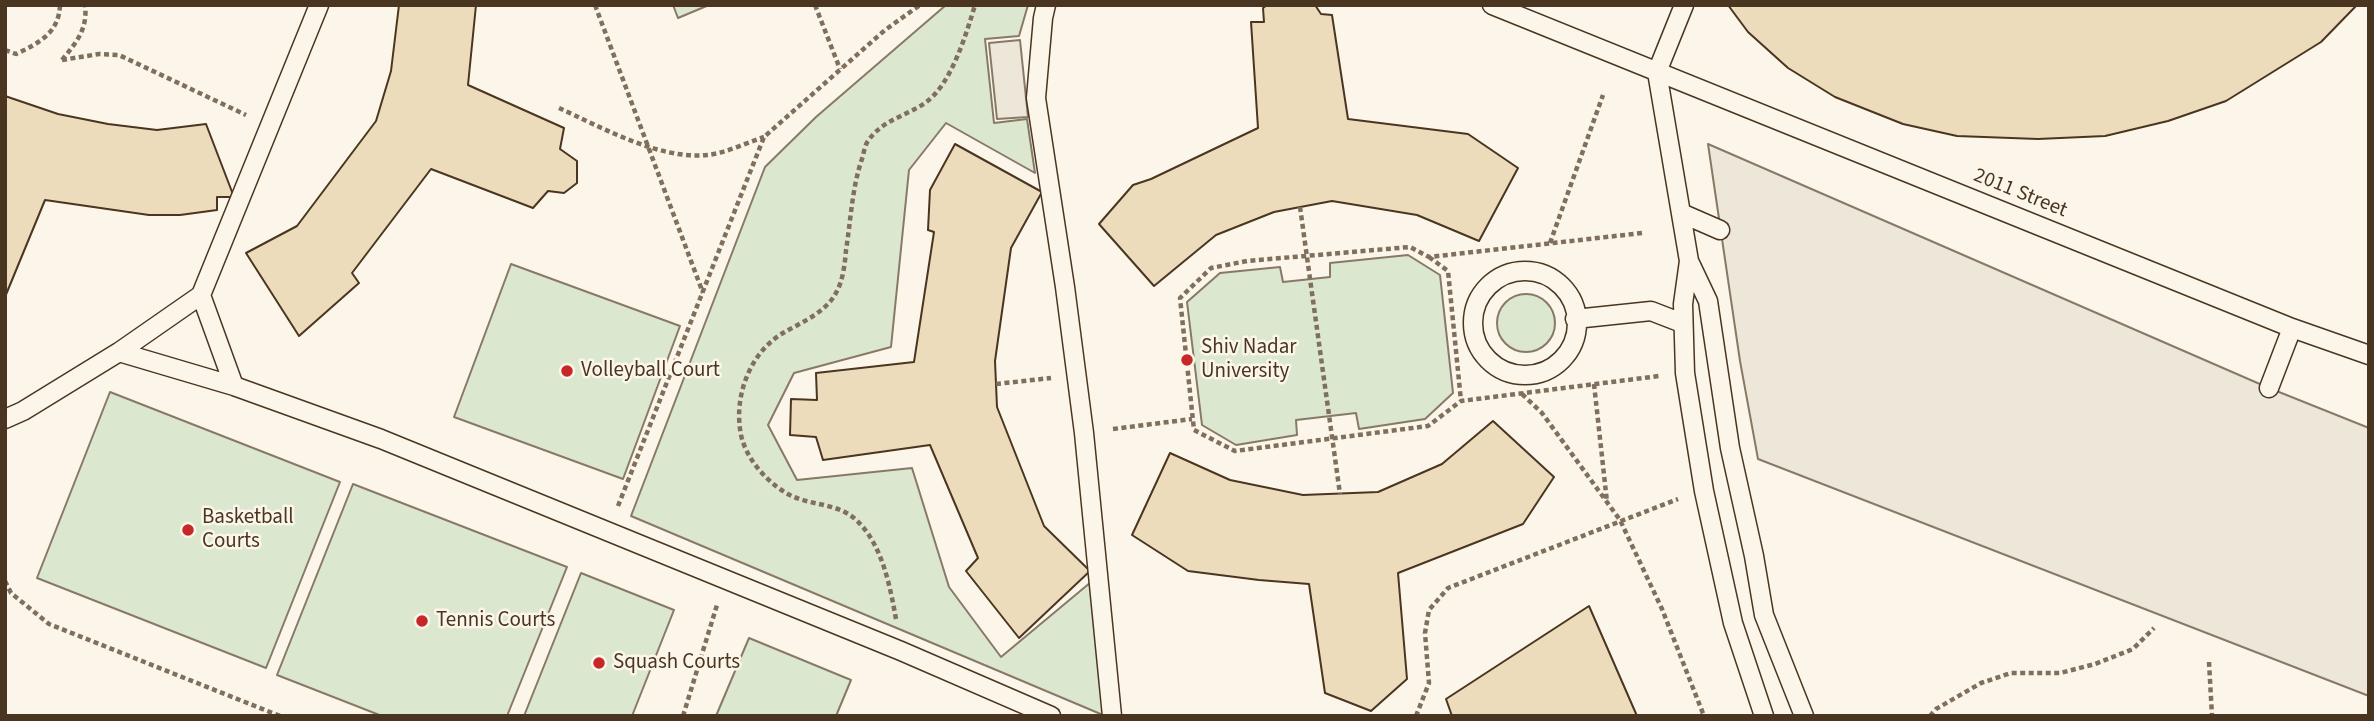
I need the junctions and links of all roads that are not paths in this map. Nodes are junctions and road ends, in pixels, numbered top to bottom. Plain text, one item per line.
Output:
1 (319, 5) edge
2 (1046, 5) edge
3 (1492, 5) edge
4 (1684, 5) edge
5 (1657, 72) junction
6 (1681, 214) junction
7 (1720, 230) dead end
8 (1689, 261) junction
9 (201, 295) junction
10 (1575, 319) junction
11 (1682, 323) junction
12 (2292, 328) junction
13 (119, 352) junction
14 (2369, 355) edge
15 (234, 386) junction
16 (2270, 388) dead end
17 (5, 419) edge
18 (1051, 716) edge
19 (1112, 716) edge
20 (1763, 716) edge
21 (1804, 716) edge

1 - 9 lane
2 - 19 lane
3 - 5 lane, 2011 Street
4 - 5 lane
5 - 6 lane
5 - 12 lane, 2011 Street
6 - 7 lane
6 - 8 lane
8 - 11 lane
8 - 21 lane
9 - 13 lane
9 - 15 lane
10 - 10 lane
10 - 11 lane
11 - 20 lane
12 - 14 lane, 2011 Street
12 - 16 lane
13 - 15 lane
13 - 17 lane
15 - 18 lane

